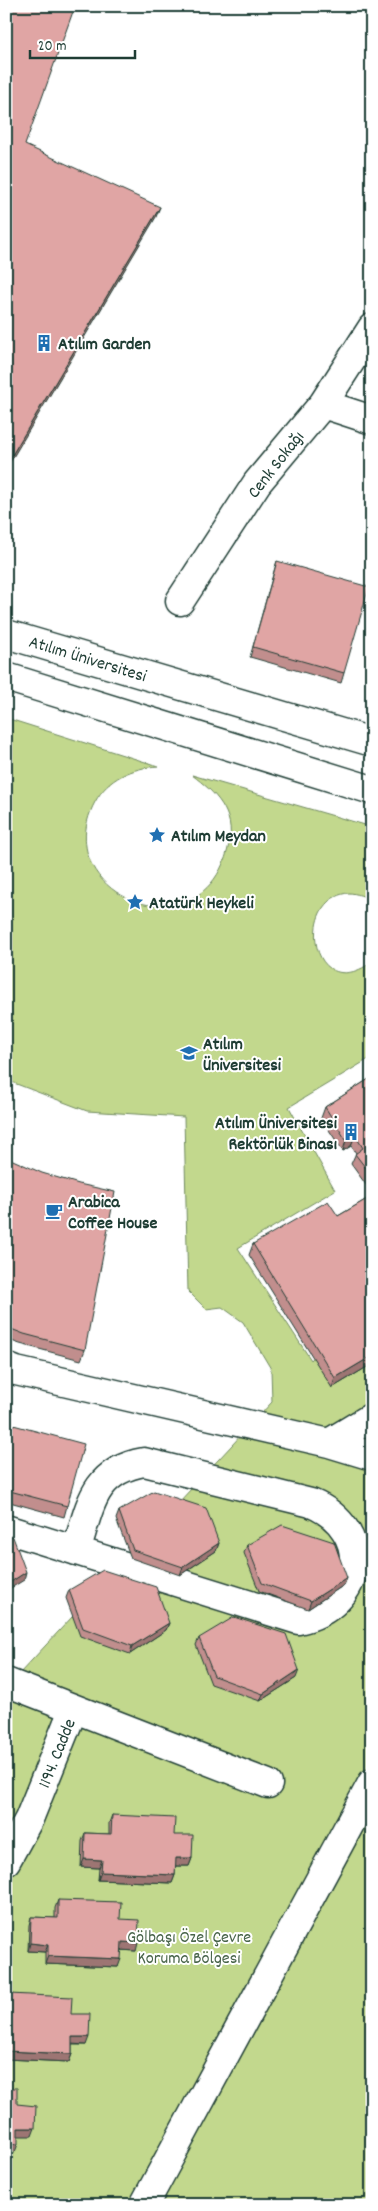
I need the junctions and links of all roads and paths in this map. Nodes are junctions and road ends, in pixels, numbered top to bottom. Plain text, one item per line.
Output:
1 (372, 328) edge
2 (323, 404) junction
3 (372, 420) edge
4 (180, 601) dead end
5 (6, 634) edge
6 (6, 677) edge
7 (372, 742) edge
8 (372, 790) edge
9 (6, 1367) edge
10 (372, 1417) edge
11 (330, 1443) junction
12 (372, 1456) edge
13 (6, 1529) edge
14 (76, 1551) junction
15 (6, 1682) edge
16 (73, 1710) junction
17 (372, 1783) edge
18 (268, 1784) dead end
19 (6, 1861) edge
20 (144, 2205) edge

1 - 2 street, Cenk Sokağı
2 - 3 street
2 - 4 street, Cenk Sokağı
5 - 7 street, Atılım Üniversitesi
6 - 8 street
9 - 11 street
10 - 11 street
11 - 12 street
13 - 14 street
14 - 14 street
15 - 16 street, 1194. Cadde
16 - 18 street
16 - 19 street, 1194. Cadde
17 - 20 street

